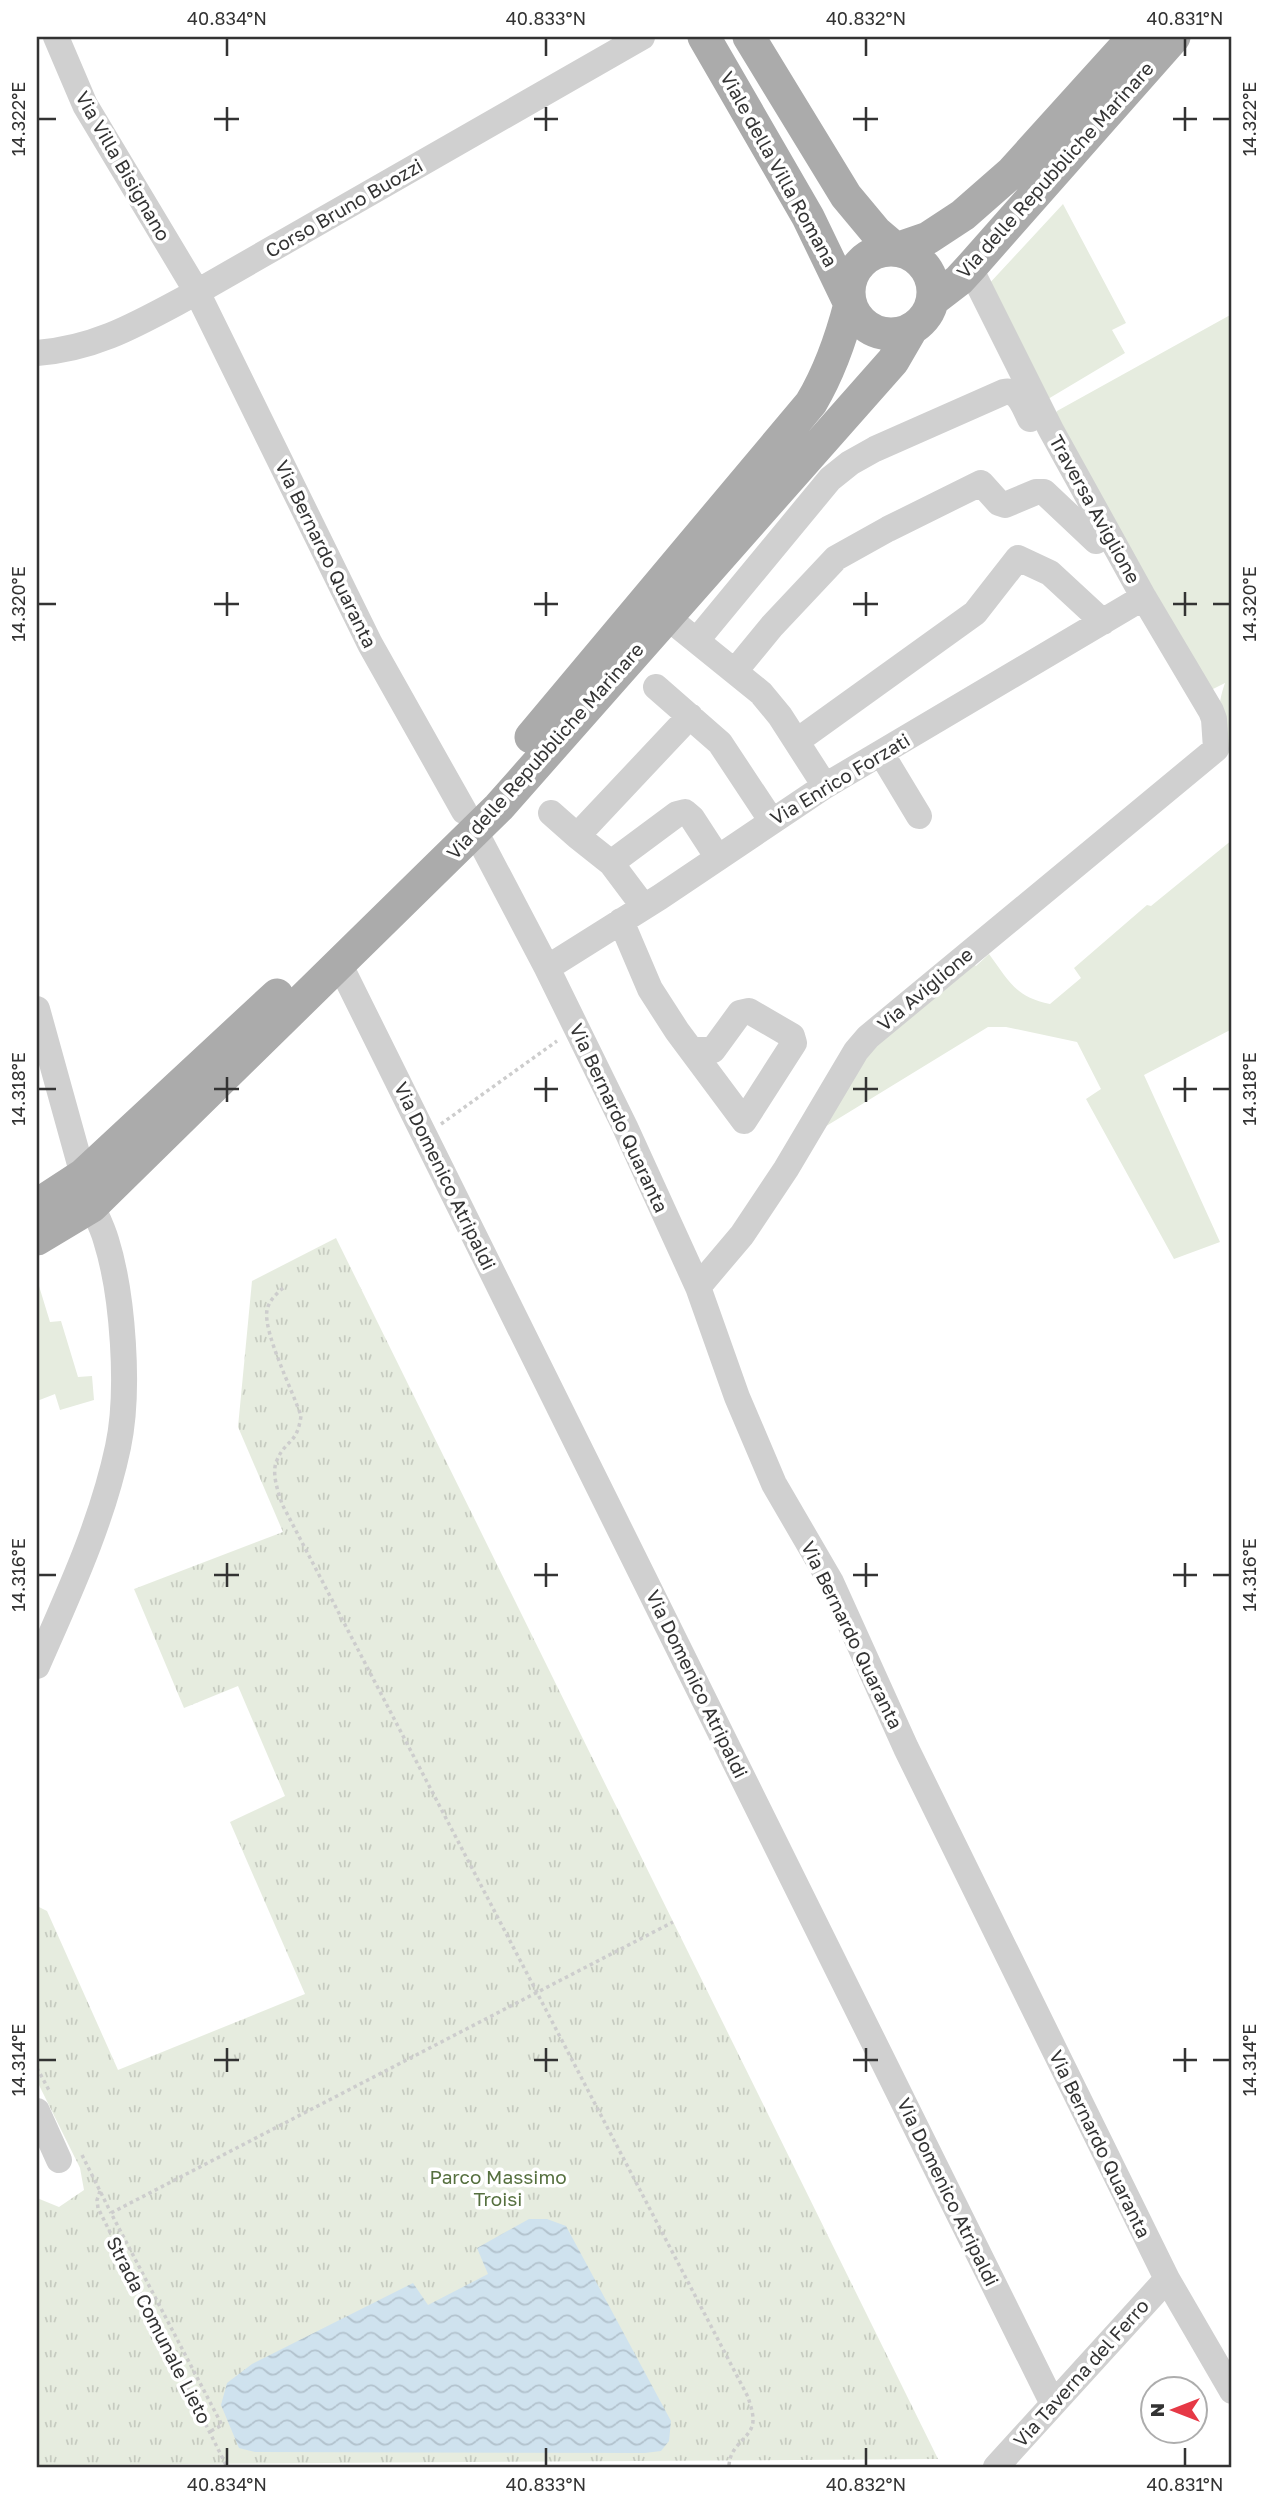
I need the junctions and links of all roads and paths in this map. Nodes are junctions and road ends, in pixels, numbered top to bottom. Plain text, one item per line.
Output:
1 (56, 37) edge
2 (642, 37) edge
3 (704, 37) edge
4 (749, 37) edge
5 (1134, 37) edge
6 (1174, 37) edge
7 (896, 249) junction
8 (970, 268) junction
9 (197, 292) junction
10 (933, 300) junction
11 (850, 304) junction
12 (911, 330) junction
13 (37, 354) edge
14 (1059, 473) dead end
15 (1096, 541) dead end
16 (1139, 600) dead end
17 (667, 617) junction
18 (1103, 622) junction
19 (697, 640) junction
20 (735, 671) junction
21 (656, 687) dead end
22 (690, 716) junction
23 (797, 741) junction
24 (881, 753) junction
25 (1224, 757) edge
26 (825, 786) junction
27 (551, 813) dead end
28 (919, 816) dead end
29 (771, 820) junction
30 (470, 821) junction
31 (577, 836) junction
32 (718, 858) junction
33 (611, 863) junction
34 (645, 907) junction
35 (621, 921) junction
36 (334, 957) junction
37 (547, 968) junction
38 (37, 1009) edge
39 (576, 1028) junction
40 (693, 1050) dead end
41 (425, 1136) junction
42 (88, 1191) junction
43 (37, 1205) edge
44 (37, 1239) edge
45 (698, 1287) junction
46 (283, 1288) dead end
47 (37, 1666) edge
48 (673, 1922) dead end
49 (537, 1992) junction
50 (37, 2111) edge
51 (59, 2160) dead end
52 (100, 2191) dead end
53 (1167, 2280) junction
54 (1232, 2391) edge
55 (1053, 2404) junction
56 (211, 2431) junction
57 (228, 2467) edge
58 (729, 2467) edge
59 (996, 2467) edge

1 - 9 street, Via Villa Bisignano
2 - 9 street, Corso Bruno Buozzi
3 - 11 main road, Viale della Villa Romana
4 - 7 main road, Viale della Villa Romana
5 - 7 main road, Via delle Repubbliche Marinare
6 - 8 main road, Via delle Repubbliche Marinare
7 - 10 main road
7 - 11 main road
8 - 10 main road, Via delle Repubbliche Marinare
8 - 25 street, Traversa Aviglione
9 - 13 street, Corso Bruno Buozzi
9 - 30 street, Via Bernardo Quaranta
10 - 12 main road
11 - 12 main road
11 - 30 main road, Via delle Repubbliche Marinare
12 - 17 main road, Via delle Repubbliche Marinare
14 - 19 street
15 - 20 street
16 - 18 street, Via Enrico Forzati
17 - 19 street
17 - 30 main road, Via delle Repubbliche Marinare
18 - 23 street
18 - 24 street, Via Enrico Forzati
19 - 20 street
20 - 23 street
21 - 22 street
22 - 29 street
22 - 31 street
23 - 26 street
24 - 26 street, Via Enrico Forzati
24 - 28 street
25 - 45 street, Via Aviglione
26 - 29 street, Via Enrico Forzati
27 - 31 street
29 - 32 street, Via Enrico Forzati
30 - 36 main road, Via delle Repubbliche Marinare
30 - 37 street, Via Bernardo Quaranta
31 - 33 street
32 - 33 street
32 - 34 street, Via Enrico Forzati
33 - 34 street
34 - 35 street, Via Enrico Forzati
35 - 37 street, Via Enrico Forzati
35 - 40 street
36 - 41 street, Via Domenico Atripaldi
36 - 42 main road, Via delle Repubbliche Marinare
37 - 39 street, Via Bernardo Quaranta
38 - 42 street
39 - 41 path
39 - 45 street, Via Bernardo Quaranta
41 - 55 street, Via Domenico Atripaldi
42 - 43 main road, Via delle Repubbliche Marinare
42 - 44 main road, Via delle Repubbliche Marinare
42 - 47 street
45 - 53 street, Via Bernardo Quaranta
46 - 49 path
48 - 49 path
49 - 56 path
49 - 58 path
50 - 51 street
52 - 56 path, Strada Comunale Lieto
53 - 54 street, Via Bernardo Quaranta
53 - 55 street, Via Taverna del Ferro
55 - 59 street, Via Taverna del Ferro
56 - 57 path, Strada Comunale Lieto

